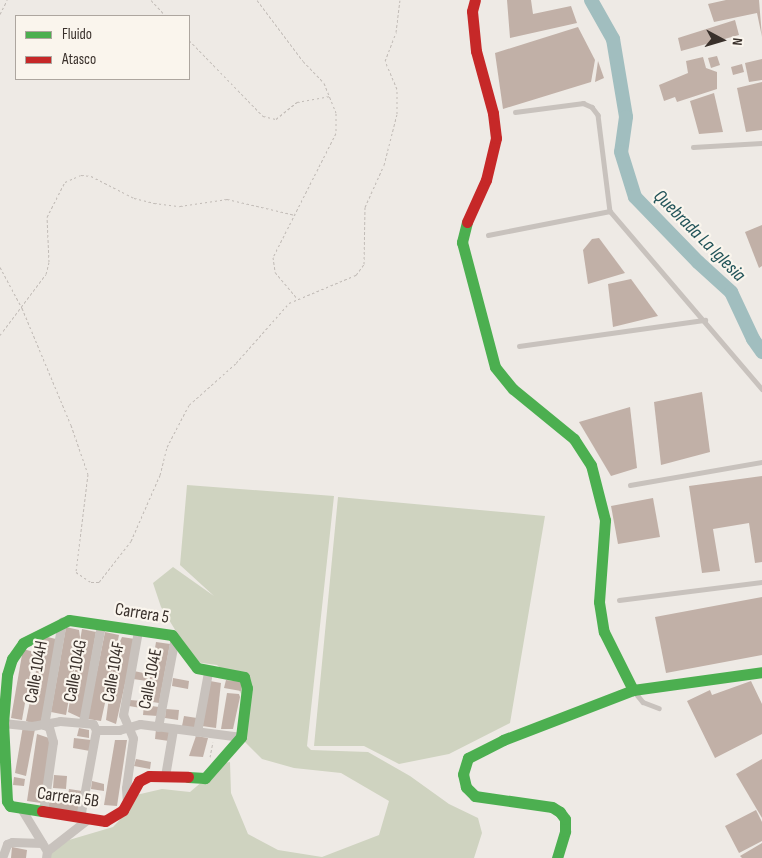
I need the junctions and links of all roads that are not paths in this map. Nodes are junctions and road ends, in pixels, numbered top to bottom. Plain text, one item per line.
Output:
1 (474, 0) edge
2 (515, 112) dead end
3 (762, 143) edge
4 (693, 147) dead end
5 (610, 211) junction
6 (488, 235) dead end
7 (705, 320) junction
8 (518, 346) dead end
9 (762, 389) edge
10 (762, 462) edge
11 (630, 485) dead end
12 (762, 582) edge
13 (619, 600) dead end
14 (62, 622) junction
15 (100, 625) junction
16 (138, 631) junction
17 (175, 637) junction
18 (208, 672) junction
19 (762, 672) edge
20 (633, 690) junction
21 (659, 708) dead end
22 (83, 722) junction
23 (4, 724) junction
24 (44, 724) junction
25 (94, 727) junction
26 (130, 727) junction
27 (158, 727) junction
28 (173, 729) junction
29 (197, 732) junction
30 (241, 738) junction
31 (165, 776) junction
32 (127, 805) junction
33 (22, 810) junction
34 (43, 812) junction
35 (84, 818) junction
36 (45, 851) edge
37 (2, 858) edge
38 (557, 858) edge

1 - 20 street
2 - 5 lane
3 - 4 lane
5 - 6 lane
5 - 7 lane
7 - 8 lane
7 - 9 lane
10 - 11 lane
12 - 13 lane
14 - 15 street, Carrera 5
14 - 23 street
14 - 24 street, Calle 104H
15 - 16 street, Carrera 5
15 - 22 street, Calle 104G
16 - 17 street, Carrera 5
16 - 26 street, Calle 104F
17 - 18 street, Carrera 5
17 - 27 street, Calle 104E
18 - 29 street
18 - 30 street, Carrera 5
19 - 20 street
20 - 21 lane
20 - 38 street
22 - 24 street
22 - 25 street
23 - 24 street
23 - 33 street, Carrera 5B
24 - 34 street, Calle 104H
25 - 26 street
25 - 35 street
26 - 27 street
26 - 32 street, Calle 104F
27 - 28 street
28 - 29 street
28 - 31 street, Calle 104E
29 - 30 street
30 - 31 street, Carrera 5B
31 - 32 street, Carrera 5B
32 - 35 street, Carrera 5B
33 - 34 street, Carrera 5B
33 - 36 street
34 - 35 street, Carrera 5B
35 - 36 street
36 - 37 street

